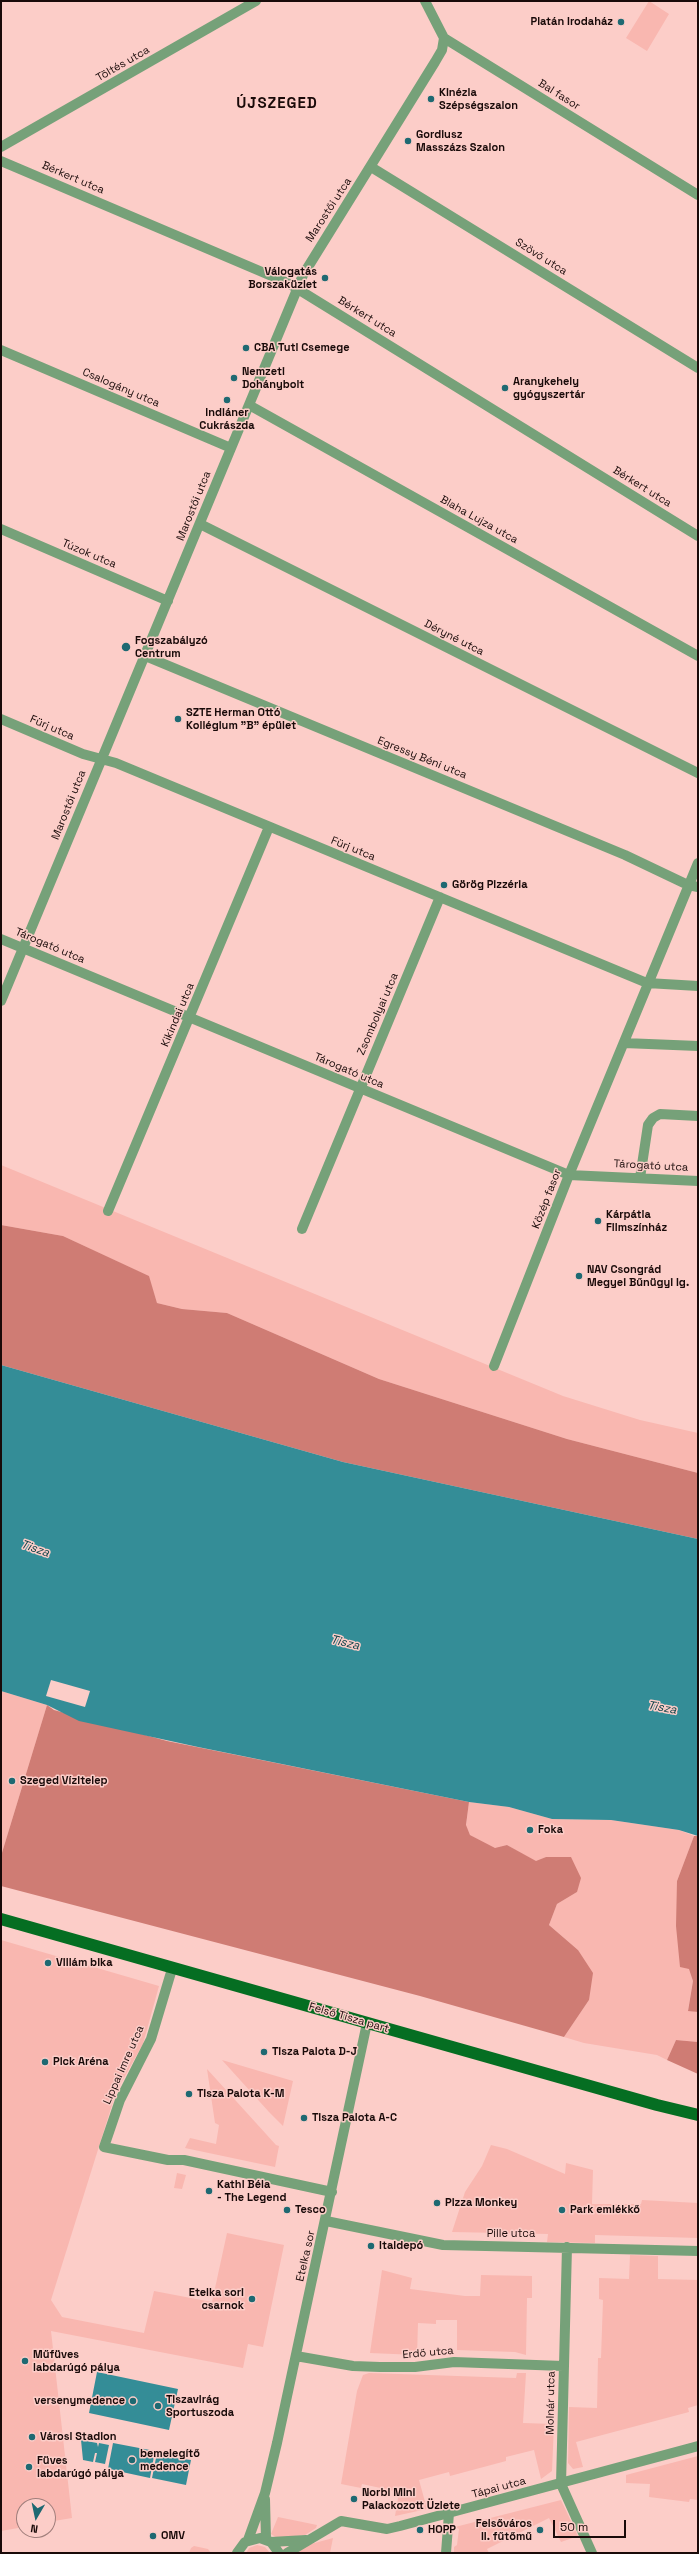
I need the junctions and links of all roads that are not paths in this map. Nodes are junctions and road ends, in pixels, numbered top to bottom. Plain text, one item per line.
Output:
1 (256, 1) edge
2 (425, 1) edge
3 (444, 38) junction
4 (1, 147) edge
5 (1, 161) edge
6 (371, 167) junction
7 (698, 195) edge
8 (298, 288) junction
9 (1, 350) edge
10 (698, 368) edge
11 (249, 404) junction
12 (231, 448) junction
13 (200, 524) junction
14 (1, 529) edge
15 (698, 536) edge
16 (168, 601) junction
17 (145, 656) junction
18 (698, 656) edge
19 (1, 719) edge
20 (101, 758) junction
21 (698, 773) edge
22 (269, 827) junction
23 (698, 863) edge
24 (693, 886) edge
25 (440, 897) junction
26 (1, 939) edge
27 (23, 948) junction
28 (647, 983) junction
29 (698, 986) edge
30 (1, 1000) edge
31 (190, 1018) junction
32 (624, 1043) junction
33 (698, 1046) edge
34 (360, 1088) junction
35 (698, 1116) edge
36 (569, 1175) junction
37 (640, 1178) junction
38 (698, 1181) edge
39 (108, 1211) dead end
40 (302, 1229) dead end
41 (494, 1366) dead end
42 (1, 1919) edge
43 (172, 1969) junction
44 (367, 2023) junction
45 (698, 2115) edge
46 (332, 2192) junction
47 (326, 2221) junction
48 (567, 2247) junction
49 (698, 2251) edge
50 (296, 2356) junction
51 (563, 2366) junction
52 (698, 2446) edge
53 (561, 2484) junction
54 (265, 2493) junction
55 (449, 2513) junction
56 (248, 2540) junction
57 (308, 2540) junction
58 (269, 2541) junction
59 (237, 2553) edge
60 (278, 2553) edge
61 (287, 2553) edge
62 (446, 2553) edge
63 (592, 2553) edge

1 - 4 street, Töltés utca
2 - 3 street
3 - 6 street, Marostői utca
3 - 7 street, Bal fasor
5 - 8 street, Bérkert utca
6 - 8 street, Marostői utca
6 - 10 street, Szövő utca
8 - 11 street, Marostői utca
8 - 15 street, Bérkert utca
9 - 12 street, Csalogány utca
11 - 12 street, Marostői utca
11 - 18 street, Blaha Lujza utca
12 - 13 street, Marostői utca
13 - 16 street, Marostői utca
13 - 21 street, Déryné utca
14 - 16 street, Túzok utca
16 - 17 street, Marostői utca
17 - 20 street, Marostői utca
17 - 24 street, Egressy Béni utca
19 - 20 street, Fürj utca
20 - 22 street, Fürj utca
20 - 27 street, Marostői utca
22 - 25 street, Fürj utca
22 - 31 street, Kikindai utca
23 - 24 street, Közép fasor
24 - 28 street, Közép fasor
25 - 28 street, Fürj utca
25 - 34 street, Zsombolyai utca
26 - 27 street, Tárogató utca
27 - 30 street, Marostői utca
27 - 31 street, Tárogató utca
28 - 29 street, Fürj utca
28 - 32 street, Közép fasor
31 - 34 street, Tárogató utca
31 - 39 street, Kikindai utca
32 - 33 street
32 - 36 street, Közép fasor
34 - 36 street, Tárogató utca
34 - 40 street, Zsombolyai utca
35 - 37 street
36 - 37 street, Tárogató utca
36 - 41 street, Közép fasor
37 - 38 street, Tárogató utca
42 - 43 main road, Felső Tisza part
43 - 44 main road, Felső Tisza part
43 - 46 street, Lippai Imre utca
44 - 45 main road, Felső Tisza part
44 - 46 street, Etelka sor
46 - 47 street, Etelka sor
47 - 48 street, Pille utca
47 - 50 street, Etelka sor
48 - 49 street, Pille utca
48 - 51 street, Molnár utca
50 - 51 street, Erdő utca
50 - 54 street, Etelka sor
51 - 53 street, Molnár utca
52 - 53 street, Tápai utca
53 - 55 street, Tápai utca
53 - 63 street, Molnár utca
54 - 56 street, Etelka sor
54 - 58 street, Etelka sor
55 - 57 street, Tápai utca
55 - 62 street
56 - 58 street, Tápai utca
56 - 59 street
57 - 58 street, Tápai utca
57 - 61 street, Tápai utca
58 - 60 street

